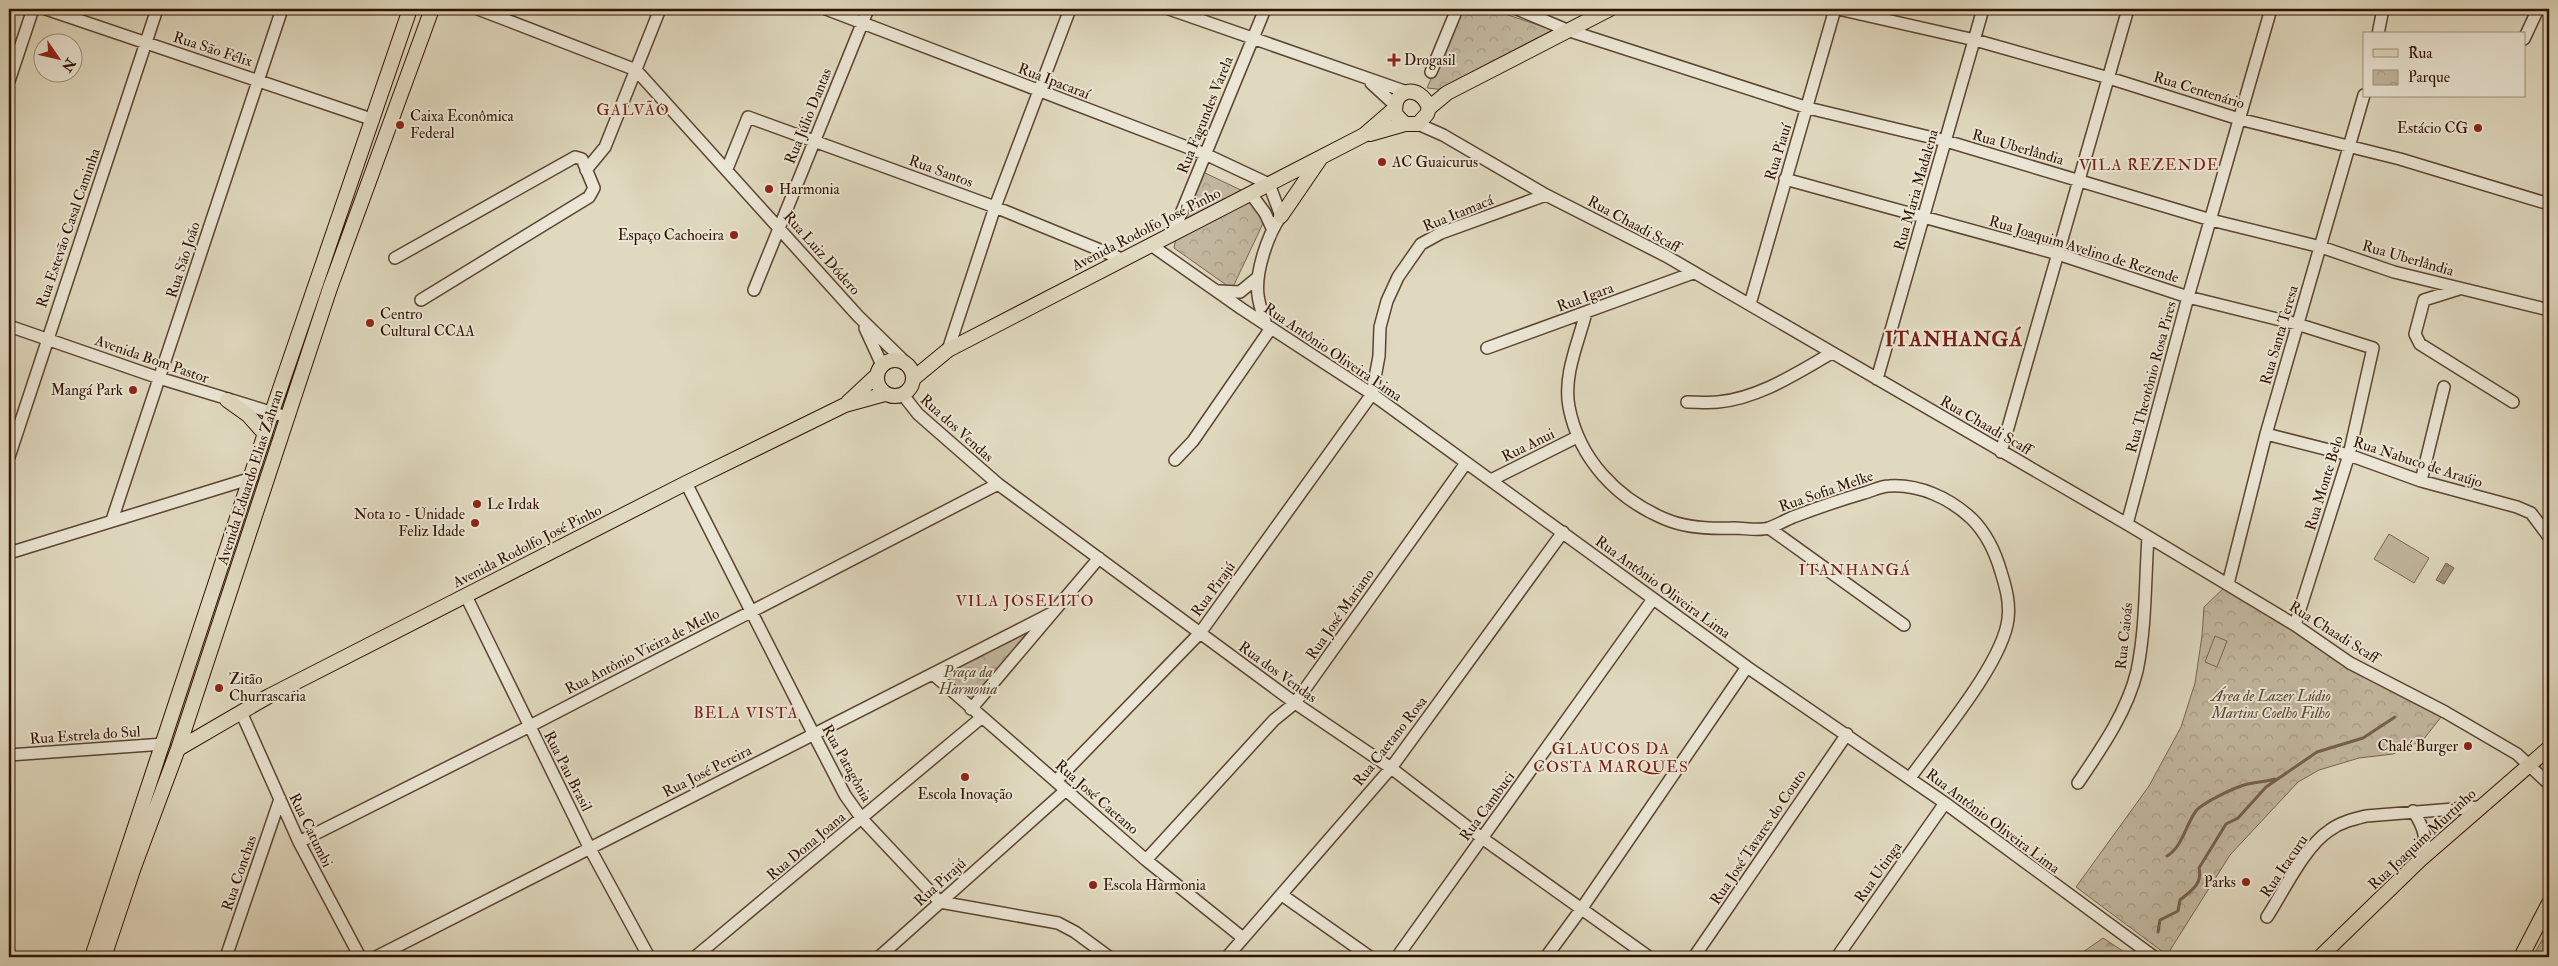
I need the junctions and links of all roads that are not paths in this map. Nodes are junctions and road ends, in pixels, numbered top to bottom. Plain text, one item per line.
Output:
1 (33, 9) edge
2 (46, 9) edge
3 (157, 9) edge
4 (282, 9) edge
5 (410, 9) edge
6 (432, 9) edge
7 (478, 9) edge
8 (660, 9) edge
9 (826, 9) edge
10 (868, 9) edge
11 (1070, 9) edge
12 (1169, 9) edge
13 (1265, 9) edge
14 (1457, 9) edge
15 (1517, 9) edge
16 (1610, 9) edge
17 (1837, 9) edge
18 (1983, 9) edge
19 (2128, 9) edge
20 (2271, 9) edge
21 (2383, 9) edge
22 (2538, 9) edge
23 (863, 24) junction
24 (1568, 30) junction
25 (2378, 32) edge
26 (2526, 35) edge
27 (1253, 38) junction
28 (1975, 40) junction
29 (146, 43) junction
30 (636, 70) junction
31 (1431, 72) dead end
32 (2109, 78) junction
33 (258, 80) junction
34 (1368, 80) junction
35 (9, 81) edge
36 (1040, 92) junction
37 (1412, 92) junction
38 (1447, 93) junction
39 (2363, 98) edge
40 (1395, 107) junction
41 (1429, 108) junction
42 (1808, 108) junction
43 (371, 119) junction
44 (2239, 119) junction
45 (1412, 124) junction
46 (1364, 135) junction
47 (814, 140) junction
48 (1946, 142) junction
49 (2350, 147) junction
50 (1205, 154) junction
51 (1321, 157) junction
52 (727, 169) junction
53 (586, 170) junction
54 (1785, 179) junction
55 (2079, 180) junction
56 (1269, 184) junction
57 (1251, 194) junction
58 (1546, 195) junction
59 (2549, 204) edge
60 (995, 207) junction
61 (1281, 216) junction
62 (1924, 218) junction
63 (2211, 220) junction
64 (778, 228) junction
65 (1272, 228) junction
66 (1173, 233) junction
67 (1151, 245) junction
68 (2321, 247) junction
69 (2058, 254) junction
70 (395, 258) dead end
71 (1122, 259) junction
72 (1693, 273) junction
73 (1257, 278) junction
74 (2461, 288) junction
75 (754, 290) dead end
76 (1215, 290) junction
77 (2188, 296) junction
78 (421, 300) dead end
79 (1750, 304) junction
80 (2549, 310) edge
81 (1586, 313) junction
82 (858, 316) junction
83 (2297, 324) junction
84 (9, 326) edge
85 (1269, 327) junction
86 (47, 339) junction
87 (1487, 348) dead end
88 (2374, 348) joint
89 (945, 352) junction
90 (1830, 354) junction
91 (905, 363) junction
92 (879, 370) junction
93 (159, 378) junction
94 (914, 378) junction
95 (1877, 379) junction
96 (2444, 387) dead end
97 (885, 394) junction
98 (1372, 394) junction
99 (903, 395) junction
100 (227, 400) junction
101 (1687, 402) dead end
102 (2513, 402) dead end
103 (845, 405) junction
104 (272, 412) junction
105 (287, 417) junction
106 (265, 434) junction
107 (2266, 434) junction
108 (1577, 437) junction
109 (2001, 452) junction
110 (2350, 455) junction
111 (9, 457) edge
112 (1174, 460) dead end
113 (1466, 463) junction
114 (252, 478) junction
115 (1491, 480) junction
116 (2421, 481) junction
117 (686, 484) junction
118 (998, 484) junction
119 (112, 520) junction
120 (2127, 524) junction
121 (1768, 528) junction
122 (1563, 532) junction
123 (2148, 537) junction
124 (2549, 537) edge
125 (9, 552) edge
126 (1099, 558) junction
127 (2228, 584) junction
128 (466, 596) junction
129 (1653, 600) junction
130 (752, 611) junction
131 (1052, 613) junction
132 (1904, 625) dead end
133 (2295, 625) junction
134 (1200, 633) junction
135 (1747, 667) junction
136 (934, 675) junction
137 (1295, 703) junction
138 (971, 709) junction
139 (241, 712) junction
140 (981, 718) junction
141 (528, 727) junction
142 (814, 734) junction
143 (1847, 734) junction
144 (173, 739) junction
145 (2549, 748) edge
146 (9, 755) edge
147 (2530, 765) junction
148 (1391, 768) junction
149 (1910, 778) junction
150 (1056, 782) junction
151 (2078, 783) dead end
152 (2549, 784) edge
153 (1066, 790) junction
154 (280, 799) junction
155 (1944, 803) junction
156 (2479, 807) junction
157 (2413, 811) junction
158 (862, 819) junction
159 (1482, 838) junction
160 (299, 842) junction
161 (589, 847) junction
162 (1146, 860) junction
163 (2420, 860) junction
164 (1282, 895) junction
165 (940, 902) junction
166 (2549, 903) edge
167 (1582, 908) junction
168 (2268, 917) dead end
169 (1243, 938) junction
170 (92, 957) edge
171 (104, 957) edge
172 (226, 957) edge
173 (360, 957) edge
174 (376, 957) edge
175 (649, 957) edge
176 (694, 957) edge
177 (878, 957) edge
178 (1110, 957) edge
179 (1227, 957) edge
180 (1370, 957) edge
181 (1397, 957) edge
182 (1546, 957) edge
183 (1649, 957) edge
184 (1694, 957) edge
185 (1837, 957) edge
186 (2154, 957) edge
187 (2320, 957) edge
188 (2521, 957) edge

1 - 35 street
2 - 29 street, Rua São Félix
3 - 29 street, Rua Estevão Casal Caminha
4 - 33 street, Rua São João
5 - 43 main road, Avenida Eduardo Elias Zahran
6 - 105 main road, Avenida Eduardo Elias Zahran
7 - 30 street, Rua Luiz Dódero
8 - 30 street
9 - 23 street, Rua Ipacaraí
10 - 23 street, Rua Júlio Dantas
11 - 36 street
12 - 27 street
13 - 27 street, Rua Fagundes Varela
14 - 31 street
15 - 24 street, Rua Uberlândia
16 - 24 main road
17 - 28 street, Rua Centenário
17 - 42 street, Rua Piauí
18 - 28 street, Rua Maria Madalena
19 - 32 street
20 - 44 street, Rua Theotônio Rosa Pires
21 - 25 street
22 - 26 street
23 - 36 street, Rua Ipacaraí
23 - 47 street, Rua Júlio Dantas
24 - 38 main road
24 - 42 street, Rua Uberlândia
27 - 34 street
27 - 50 street, Rua Fagundes Varela
28 - 32 street, Rua Centenário
28 - 48 street, Rua Maria Madalena
29 - 33 street, Rua São Félix
29 - 86 street, Rua Estevão Casal Caminha
30 - 52 street, Rua Luiz Dódero
30 - 53 street
32 - 44 street, Rua Centenário
32 - 55 street
33 - 43 street, Rua São Félix
33 - 93 street, Rua São João
34 - 37 street
34 - 40 street
36 - 50 street, Rua Ipacaraí
36 - 60 street
37 - 38 main road
37 - 40 main road
37 - 41 main road
38 - 41 main road
39 - 49 street, Rua Santa Teresa
40 - 45 main road
40 - 46 main road, Avenida Rodolfo José Pinho
41 - 45 main road
42 - 48 street, Rua Uberlândia
42 - 54 street, Rua Piauí
43 - 104 main road, Avenida Eduardo Elias Zahran
44 - 49 street, Rua Centenário
44 - 63 street, Rua Theotônio Rosa Pires
45 - 46 main road, Avenida Rodolfo José Pinho
45 - 58 street, Rua Chaadi Scaff
46 - 51 main road, Avenida Rodolfo José Pinho
47 - 52 street, Rua Santos
47 - 60 street, Rua Santos
47 - 64 street, Rua Júlio Dantas
48 - 55 street, Rua Uberlândia
48 - 62 street, Rua Maria Madalena
49 - 59 street, Rua Centenário
49 - 68 street, Rua Santa Teresa
50 - 56 street, Rua Ipacaraí
50 - 66 street, Rua Fagundes Varela
51 - 56 main road, Avenida Rodolfo José Pinho
51 - 61 main road
52 - 64 street, Rua Luiz Dódero
53 - 70 street
53 - 78 street
54 - 62 street, Rua Joaquim Avelino de Rezende
54 - 79 street, Rua Piauí
55 - 63 street, Rua Uberlândia
55 - 69 street
56 - 57 main road, Avenida Rodolfo José Pinho
56 - 61 street
57 - 65 street
57 - 66 main road, Avenida Rodolfo José Pinho
58 - 72 street, Rua Chaadi Scaff
58 - 98 street, Rua Itamacá
60 - 71 street, Rua Santos
60 - 89 street
61 - 65 street
62 - 69 street, Rua Joaquim Avelino de Rezende
62 - 95 street, Rua Maria Madalena
63 - 68 street, Rua Uberlândia
63 - 77 street, Rua Theotônio Rosa Pires
64 - 75 street, Rua Júlio Dantas
64 - 82 street, Rua Luiz Dódero
65 - 73 street
66 - 67 main road, Avenida Rodolfo José Pinho
67 - 71 main road, Avenida Rodolfo José Pinho
67 - 76 street, Rua Antônio Oliveira Lima
68 - 74 street, Rua Uberlândia
68 - 83 street, Rua Santa Teresa
69 - 77 street, Rua Joaquim Avelino de Rezende
69 - 109 street
71 - 89 main road, Avenida Rodolfo José Pinho
72 - 79 street, Rua Chaadi Scaff
72 - 81 street, Rua Igara
73 - 76 street
73 - 85 street
74 - 80 street, Rua Uberlândia
74 - 102 street
76 - 85 street, Rua Antônio Oliveira Lima
77 - 83 street, Rua Joaquim Avelino de Rezende
77 - 120 street, Rua Theotônio Rosa Pires
79 - 90 street, Rua Chaadi Scaff
81 - 87 street, Rua Igara
81 - 108 street, Rua Sofia Melke
82 - 91 street, Rua Luiz Dódero
82 - 92 street, Rua Luiz Dódero
83 - 88 street, Rua Joaquim Avelino de Rezende
83 - 107 street, Rua Santa Teresa
84 - 86 street, Avenida Bom Pastor
85 - 98 street, Rua Antônio Oliveira Lima
85 - 112 street
86 - 93 street, Avenida Bom Pastor
86 - 111 street, Rua Estevão Casal Caminha
88 - 110 street, Rua Monte Belo
89 - 91 main road
89 - 94 main road
90 - 95 street, Rua Chaadi Scaff
90 - 101 street
91 - 92 main road
91 - 94 main road
92 - 97 main road
92 - 103 main road
93 - 100 street, Avenida Bom Pastor
93 - 119 street, Rua São João
94 - 99 main road
95 - 109 street, Rua Chaadi Scaff
96 - 116 street
97 - 99 main road
97 - 103 main road
98 - 113 street, Rua Antônio Oliveira Lima
98 - 134 street, Rua Pirajú
99 - 118 street, Rua dos Vendas
100 - 104 street, Avenida Bom Pastor
100 - 106 main road
103 - 117 main road, Avenida Rodolfo José Pinho
104 - 105 street, Avenida Bom Pastor
104 - 106 main road, Avenida Eduardo Elias Zahran
105 - 144 main road, Avenida Eduardo Elias Zahran
106 - 114 main road, Avenida Eduardo Elias Zahran
107 - 110 street, Rua Nabuco de Araújo
107 - 127 street, Rua Santa Teresa
108 - 115 street, Rua Anui
108 - 121 street, Rua Sofia Melke
109 - 120 street, Rua Chaadi Scaff
110 - 116 street, Rua Nabuco de Araújo
110 - 133 street, Rua Monte Belo
113 - 115 street, Rua Antônio Oliveira Lima
113 - 137 street, Rua José Mariano
114 - 119 street
114 - 144 main road, Avenida Eduardo Elias Zahran
115 - 122 street, Rua Antônio Oliveira Lima
116 - 124 street, Rua Nabuco de Araújo
117 - 128 main road, Avenida Rodolfo José Pinho
117 - 130 street, Rua Patagônia
118 - 126 street, Rua dos Vendas
118 - 130 street, Rua Antônio Vieira de Mello
119 - 125 street
120 - 123 street, Rua Chaadi Scaff
121 - 132 street
121 - 149 street, Rua Sofia Melke
122 - 129 street, Rua Antônio Oliveira Lima
122 - 148 street, Rua Caetano Rosa
123 - 127 street, Rua Chaadi Scaff
123 - 151 street, Rua Caioás
126 - 131 street
126 - 134 street, Rua dos Vendas
127 - 133 street, Rua Chaadi Scaff
128 - 139 main road, Avenida Rodolfo José Pinho
128 - 141 street, Rua Pau Brasil
129 - 135 street, Rua Antônio Oliveira Lima
129 - 159 street, Rua Cambuci
130 - 141 street, Rua Antônio Vieira de Mello
130 - 142 street, Rua Patagônia
131 - 136 street, Rua José Pereira
131 - 138 street
133 - 147 street, Rua Chaadi Scaff
134 - 137 street, Rua dos Vendas
134 - 150 street, Rua Pirajú
135 - 143 street, Rua Antônio Oliveira Lima
135 - 167 street
136 - 138 street, Rua José Caetano
136 - 142 street, Rua José Pereira
137 - 148 street, Rua dos Vendas
137 - 162 street, Rua José Mariano
138 - 140 street, Rua José Caetano
139 - 144 main road, Avenida Rodolfo José Pinho
139 - 154 street, Rua Catumbi
140 - 150 street, Rua José Caetano
140 - 158 street, Rua Dona Joana
141 - 160 street, Rua Antônio Vieira de Mello
141 - 161 street, Rua Pau Brasil
142 - 158 street, Rua Patagônia
142 - 161 street, Rua José Pereira
143 - 149 street, Rua Antônio Oliveira Lima
143 - 184 street, Rua José Tavares do Couto
144 - 146 street, Rua Estrela do Sul
144 - 170 main road, Avenida Eduardo Elias Zahran
144 - 171 main road, Avenida Eduardo Elias Zahran
145 - 147 main road, Rua Joaquim Murtinho
147 - 152 street, Rua Chaadi Scaff
147 - 156 main road, Rua Joaquim Murtinho
148 - 159 street, Rua dos Vendas
148 - 164 street, Rua Caetano Rosa
149 - 155 street, Rua Antônio Oliveira Lima
150 - 153 street, Rua José Caetano
153 - 162 street, Rua José Caetano
153 - 165 street, Rua Pirajú
154 - 160 street, Rua Catumbi
154 - 172 street, Rua Conchas
155 - 185 street, Rua Utinga
155 - 186 street, Rua Antônio Oliveira Lima
156 - 157 street, Rua Itacuru
156 - 163 main road, Rua Joaquim Murtinho
157 - 163 street
157 - 168 street, Rua Itacuru
158 - 165 street, Rua Patagônia
158 - 176 street, Rua Dona Joana
159 - 167 street, Rua dos Vendas
159 - 181 street, Rua Cambuci
160 - 173 street, Rua Catumbi
161 - 174 street, Rua José Pereira
161 - 175 street, Rua Pau Brasil
162 - 169 street, Rua José Caetano
163 - 187 main road, Rua Joaquim Murtinho
164 - 169 street, Rua Caetano Rosa
164 - 180 street
165 - 177 street, Rua Pirajú
165 - 178 street
166 - 188 main road
167 - 182 street
167 - 183 street, Rua dos Vendas
169 - 179 street, Rua Caetano Rosa

